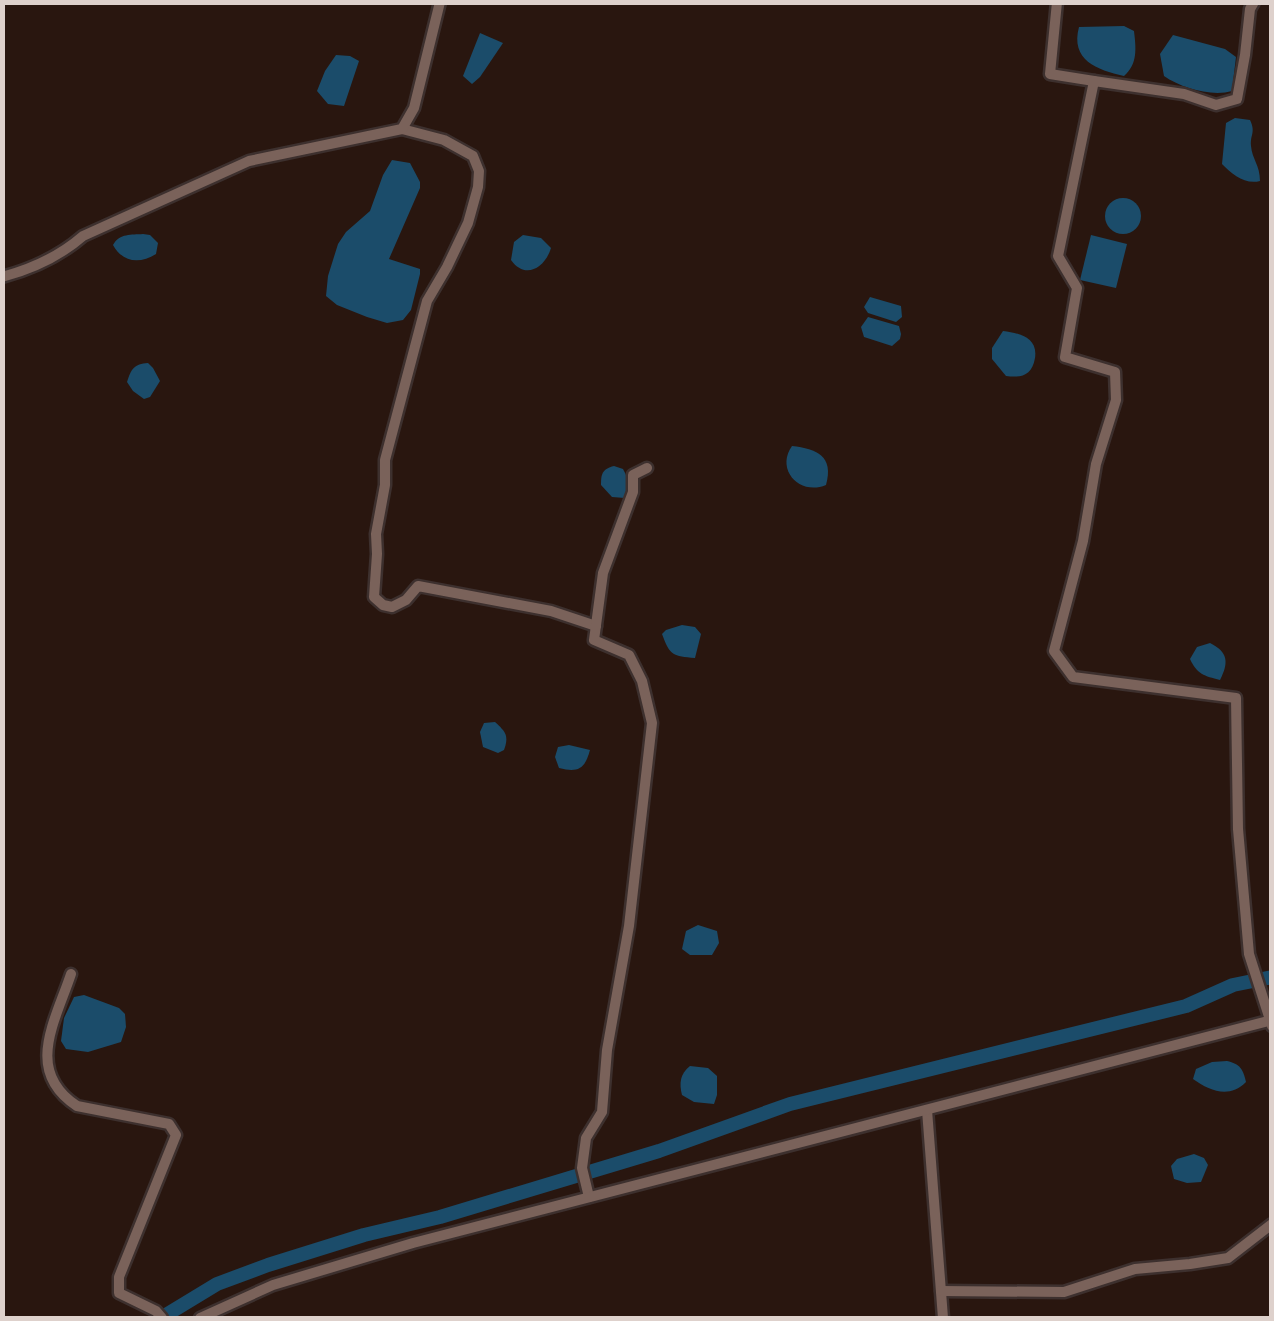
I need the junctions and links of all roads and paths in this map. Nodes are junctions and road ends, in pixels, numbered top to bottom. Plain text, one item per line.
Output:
1 (440, 2) edge
2 (1058, 2) edge
3 (1254, 2) edge
4 (1094, 81) junction
5 (402, 129) junction
6 (2, 277) edge
7 (647, 468) dead end
8 (596, 626) junction
9 (71, 974) dead end
10 (1271, 1022) edge
11 (927, 1110) junction
12 (588, 1194) junction
13 (1272, 1224) edge
14 (940, 1292) junction
15 (159, 1315) edge
16 (200, 1318) edge
17 (942, 1318) edge

1 - 5 street
2 - 4 street
3 - 4 street
4 - 10 street
5 - 6 street
5 - 8 street
7 - 8 street
8 - 12 street
9 - 15 street
10 - 11 street
11 - 12 street
11 - 14 street
12 - 16 street
13 - 14 street
14 - 17 street

